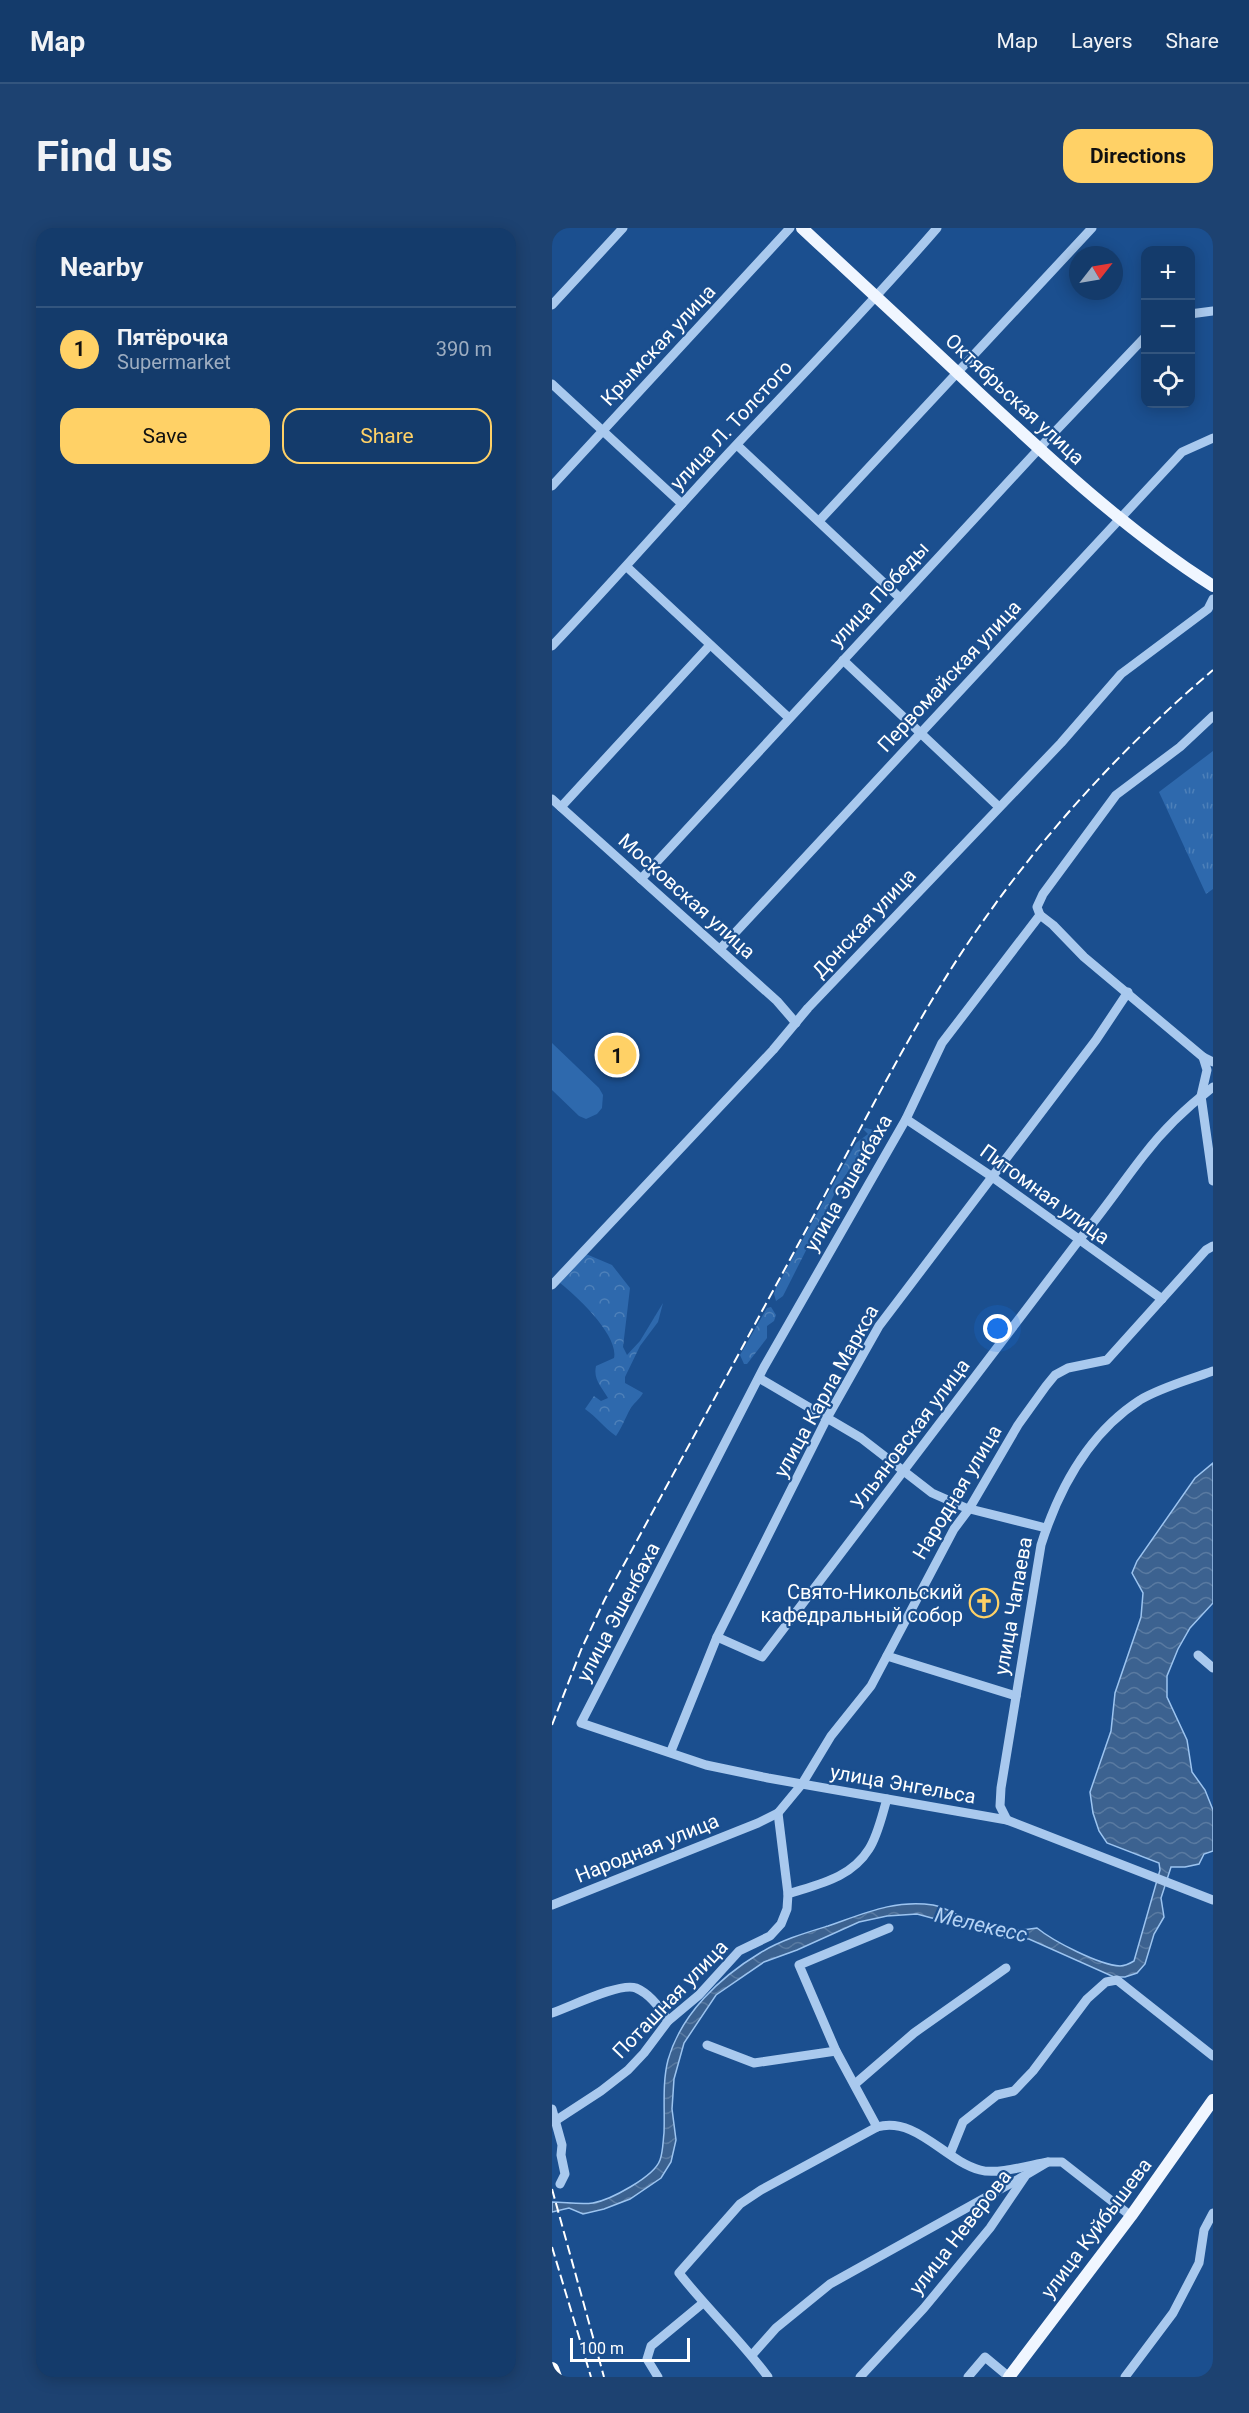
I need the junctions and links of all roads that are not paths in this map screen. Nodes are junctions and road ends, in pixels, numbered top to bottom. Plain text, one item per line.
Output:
1 (622, 228) edge
2 (790, 228) edge
3 (802, 228) edge
4 (937, 228) edge
5 (1092, 228) edge
6 (876, 298) junction
7 (552, 306) edge
8 (1213, 311) edge
9 (1195, 313) edge
10 (1141, 341) edge
11 (958, 373) junction
12 (552, 384) edge
13 (603, 431) junction
14 (1213, 438) edge
15 (737, 445) junction
16 (1039, 449) junction
17 (552, 486) edge
18 (682, 504) junction
19 (1119, 518) junction
20 (819, 521) junction
21 (627, 567) junction
22 (1213, 586) edge
23 (900, 598) junction
24 (1213, 599) edge
25 (710, 645) junction
26 (552, 646) edge
27 (843, 660) junction
28 (1213, 716) edge
29 (789, 718) junction
30 (921, 732) junction
31 (552, 799) edge
32 (561, 807) junction
33 (999, 807) junction
34 (641, 879) junction
35 (1040, 915) junction
36 (720, 950) junction
37 (1128, 992) junction
38 (796, 1023) junction
39 (1203, 1057) junction
40 (1213, 1062) edge
41 (1213, 1087) edge
42 (1201, 1096) junction
43 (906, 1119) junction
44 (991, 1176) junction
45 (1213, 1181) edge
46 (1079, 1240) junction
47 (1213, 1246) edge
48 (552, 1285) edge
49 (1162, 1299) junction
50 (1213, 1371) edge
51 (759, 1378) junction
52 (826, 1418) junction
53 (904, 1472) junction
54 (969, 1509) junction
55 (1046, 1528) junction
56 (717, 1637) junction
57 (1198, 1655) dead end
58 (887, 1656) junction
59 (1213, 1668) edge
60 (1016, 1695) junction
61 (581, 1723) joint
62 (671, 1751) junction
63 (802, 1784) junction
64 (887, 1799) junction
65 (778, 1813) junction
66 (1007, 1820) junction
67 (788, 1894) junction
68 (1213, 1900) edge
69 (552, 1905) edge
70 (889, 1928) dead end
71 (1006, 1968) dead end
72 (552, 2013) edge
73 (668, 2021) junction
74 (707, 2045) dead end
75 (836, 2051) junction
76 (1213, 2056) edge
77 (855, 2084) junction
78 (1213, 2100) edge
79 (552, 2109) edge
80 (555, 2121) junction
81 (877, 2127) junction
82 (950, 2154) junction
83 (1048, 2162) junction
84 (1026, 2175) junction
85 (560, 2184) dead end
86 (1213, 2213) edge
87 (1131, 2216) junction
88 (703, 2303) junction
89 (752, 2355) junction
90 (552, 2369) edge
91 (555, 2377) edge
92 (658, 2377) edge
93 (768, 2377) edge
94 (860, 2377) edge
95 (968, 2377) edge
96 (1009, 2377) edge
97 (1125, 2377) edge

1 - 7 street
2 - 13 street, Крымская улица
3 - 6 main road, Октябрьская улица
4 - 6 street, улица Л. Толстого
5 - 11 street
6 - 11 main road, Октябрьская улица
6 - 15 street, улица Л. Толстого
8 - 9 street
10 - 16 street, улица Победы
11 - 16 main road, Октябрьская улица
11 - 20 street
12 - 13 street
13 - 17 street, Крымская улица
13 - 18 street
14 - 19 street, Первомайская улица
15 - 18 street, улица Л. Толстого
15 - 20 street
16 - 19 main road, Октябрьская улица
16 - 23 street, улица Победы
18 - 21 street, улица Л. Толстого
19 - 22 main road, Октябрьская улица
19 - 30 street, Первомайская улица
20 - 23 street
21 - 25 street
21 - 26 street, улица Л. Толстого
23 - 27 street, улица Победы
24 - 33 street, Донская улица
25 - 29 street
25 - 32 street
27 - 29 street, улица Победы
27 - 30 street
28 - 35 street, улица Эшенбаха
29 - 34 street, улица Победы
30 - 33 street
30 - 36 street, Первомайская улица
31 - 32 street, Московская улица
32 - 34 street, Московская улица
33 - 38 street, Донская улица
34 - 36 street, Московская улица
35 - 37 street
35 - 43 street, улица Эшенбаха
36 - 38 street, Московская улица
37 - 39 street
37 - 44 street, улица Карла Маркса
38 - 48 street, Донская улица
39 - 40 street
39 - 42 street
41 - 42 street, Ульяновская улица
42 - 45 street
42 - 46 street, Ульяновская улица
43 - 44 street, Питомная улица
43 - 51 street, улица Эшенбаха
44 - 46 street, Питомная улица
44 - 52 street, улица Карла Маркса
46 - 49 street, Питомная улица
46 - 53 street, Ульяновская улица
47 - 49 street, Народная улица
49 - 54 street, Народная улица
50 - 55 street, улица Чапаева
51 - 52 street
51 - 61 street, улица Эшенбаха
52 - 53 street
52 - 56 street, улица Карла Маркса
53 - 54 street
53 - 56 street, Ульяновская улица
54 - 55 street
54 - 58 street, Народная улица
55 - 60 street, улица Чапаева
56 - 62 street, улица Карла Маркса
57 - 59 street
58 - 60 street
58 - 63 street, Народная улица
60 - 66 street, улица Чапаева
61 - 62 street, улица Энгельса
62 - 63 street, улица Энгельса
63 - 64 street, улица Энгельса
63 - 65 street, Народная улица
64 - 66 street, улица Энгельса
64 - 67 street
65 - 67 street, Поташная улица
65 - 69 street, Народная улица
66 - 68 street, улица Энгельса
67 - 73 street, Поташная улица
70 - 75 street
71 - 77 street
72 - 73 street
73 - 80 street, Поташная улица
74 - 75 street
75 - 77 street
76 - 82 street
77 - 81 street
78 - 87 main road, улица Куйбышева
79 - 80 street
80 - 85 street
81 - 82 street
81 - 88 street
82 - 83 street
83 - 84 street, улица Неверова
83 - 87 street
84 - 89 street
84 - 94 street, улица Неверова
86 - 97 street
87 - 96 main road, улица Куйбышева
88 - 89 street
88 - 92 street
89 - 93 street
90 - 91 highway
95 - 96 street

